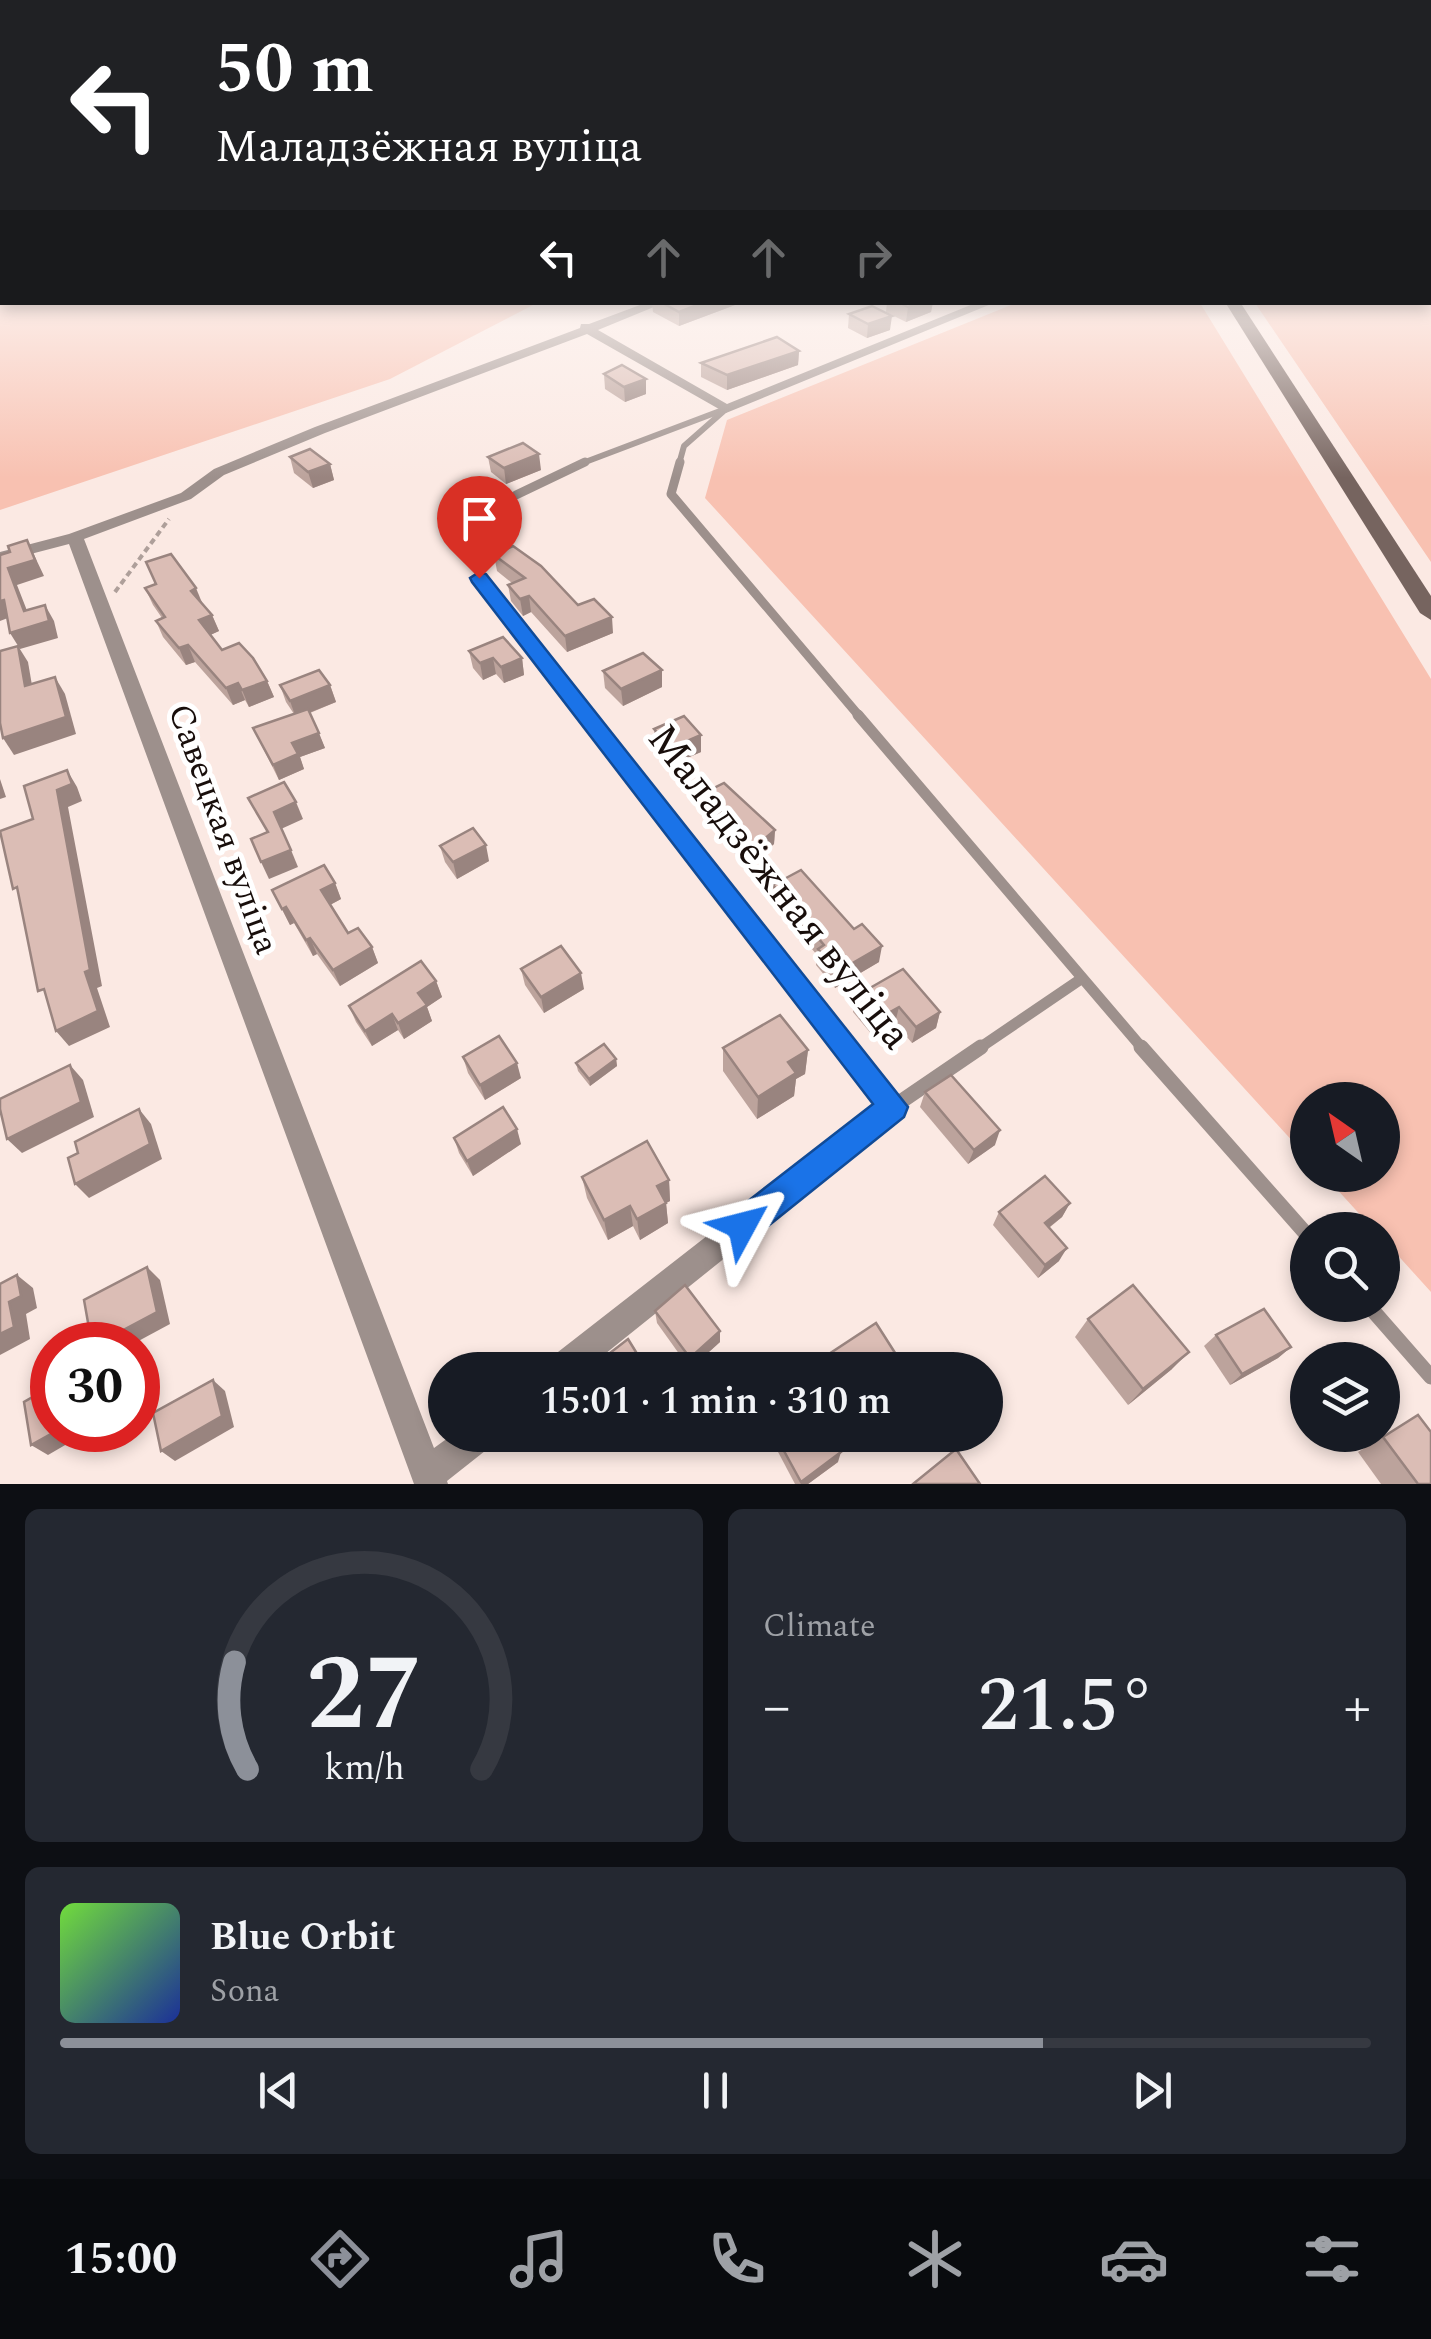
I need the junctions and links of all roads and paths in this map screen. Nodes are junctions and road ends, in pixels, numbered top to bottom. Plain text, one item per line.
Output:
1 (553, 339) edge
2 (606, 339) edge
3 (897, 339) edge
4 (1256, 339) edge
5 (726, 408) junction
6 (516, 495) dead end
7 (186, 496) junction
8 (76, 537) junction
9 (0, 557) edge
10 (479, 578) dead end
11 (104, 608) junction
12 (1431, 613) edge
13 (1081, 979) junction
14 (893, 1107) junction
15 (1290, 1216) edge
16 (1383, 1322) edge
17 (583, 1352) edge
18 (1431, 1377) edge
19 (459, 1452) edge
20 (429, 1480) edge

1 - 7 street
2 - 5 street
3 - 5 street
4 - 12 street
5 - 6 lane
5 - 13 lane
7 - 8 street
7 - 11 path
8 - 9 street
8 - 11 street, Савецкая вуліца
10 - 14 street, Маладзёжная вуліца
11 - 20 street, Савецкая вуліца
13 - 14 lane
13 - 15 lane
14 - 17 street, Маладзёжная вуліца
16 - 18 lane
19 - 20 street

